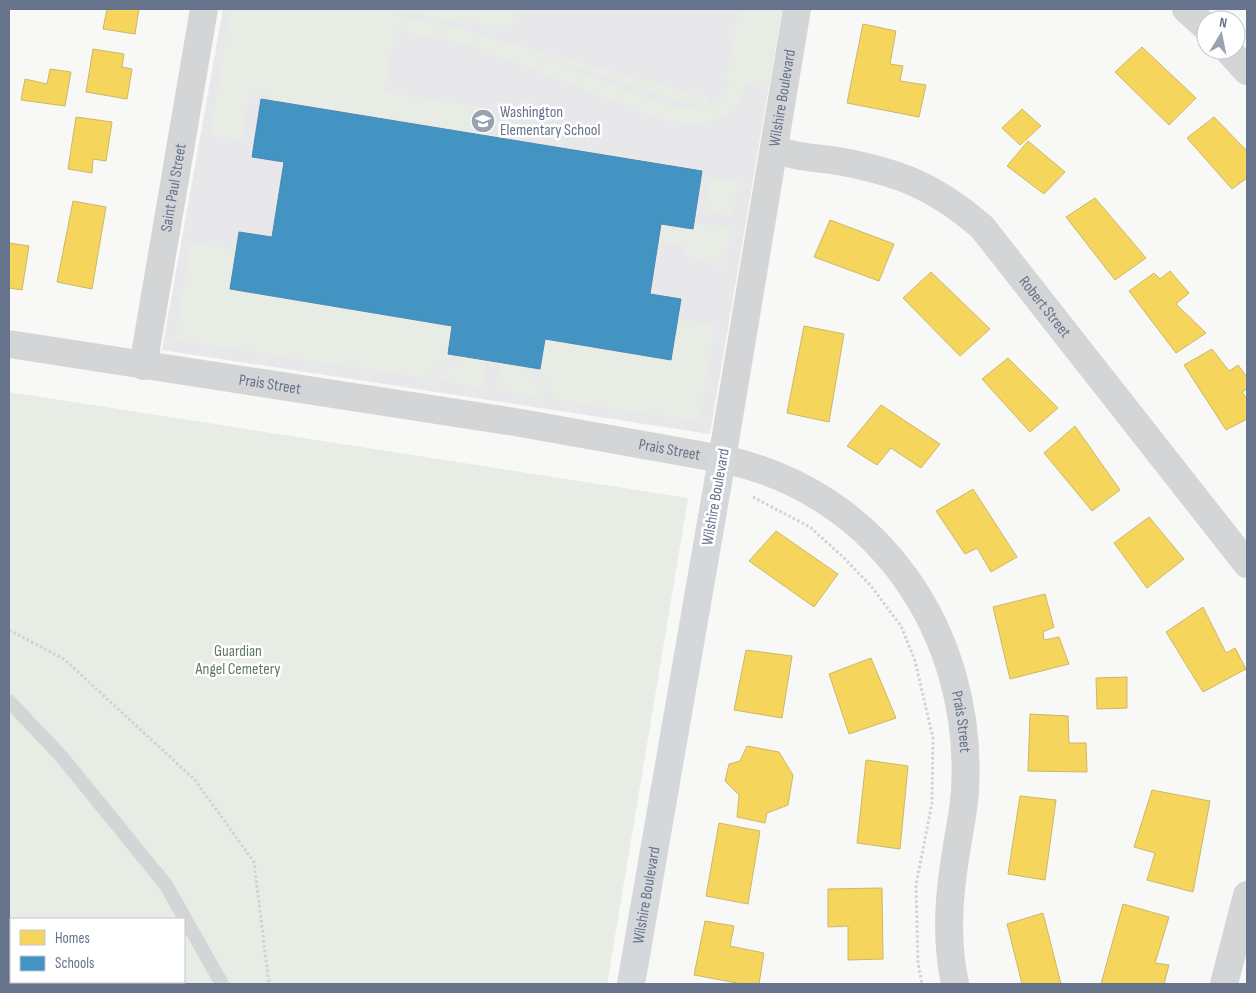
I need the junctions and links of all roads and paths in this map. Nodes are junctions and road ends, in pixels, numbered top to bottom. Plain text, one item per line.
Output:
1 (204, 9) edge
2 (797, 9) edge
3 (1186, 9) edge
4 (1196, 18) edge
5 (1237, 60) edge
6 (1247, 71) edge
7 (774, 148) junction
8 (9, 344) edge
9 (143, 366) junction
10 (722, 459) junction
11 (750, 496) dead end
12 (1247, 564) edge
13 (9, 630) edge
14 (9, 700) edge
15 (1247, 896) edge
16 (185, 918) edge
17 (185, 919) edge
18 (222, 984) edge
19 (269, 984) edge
20 (631, 984) edge
21 (922, 984) edge
22 (955, 984) edge
23 (1224, 984) edge

1 - 9 street, Saint Paul Street
2 - 7 street, Wilshire Boulevard
3 - 4 street
5 - 6 street
7 - 10 street, Wilshire Boulevard
7 - 12 street, Robert Street
8 - 9 street, Prais Street
9 - 10 street, Prais Street
10 - 20 street, Wilshire Boulevard
10 - 22 street, Prais Street
11 - 21 path
13 - 19 path
14 - 16 lane
15 - 23 street
17 - 18 lane

